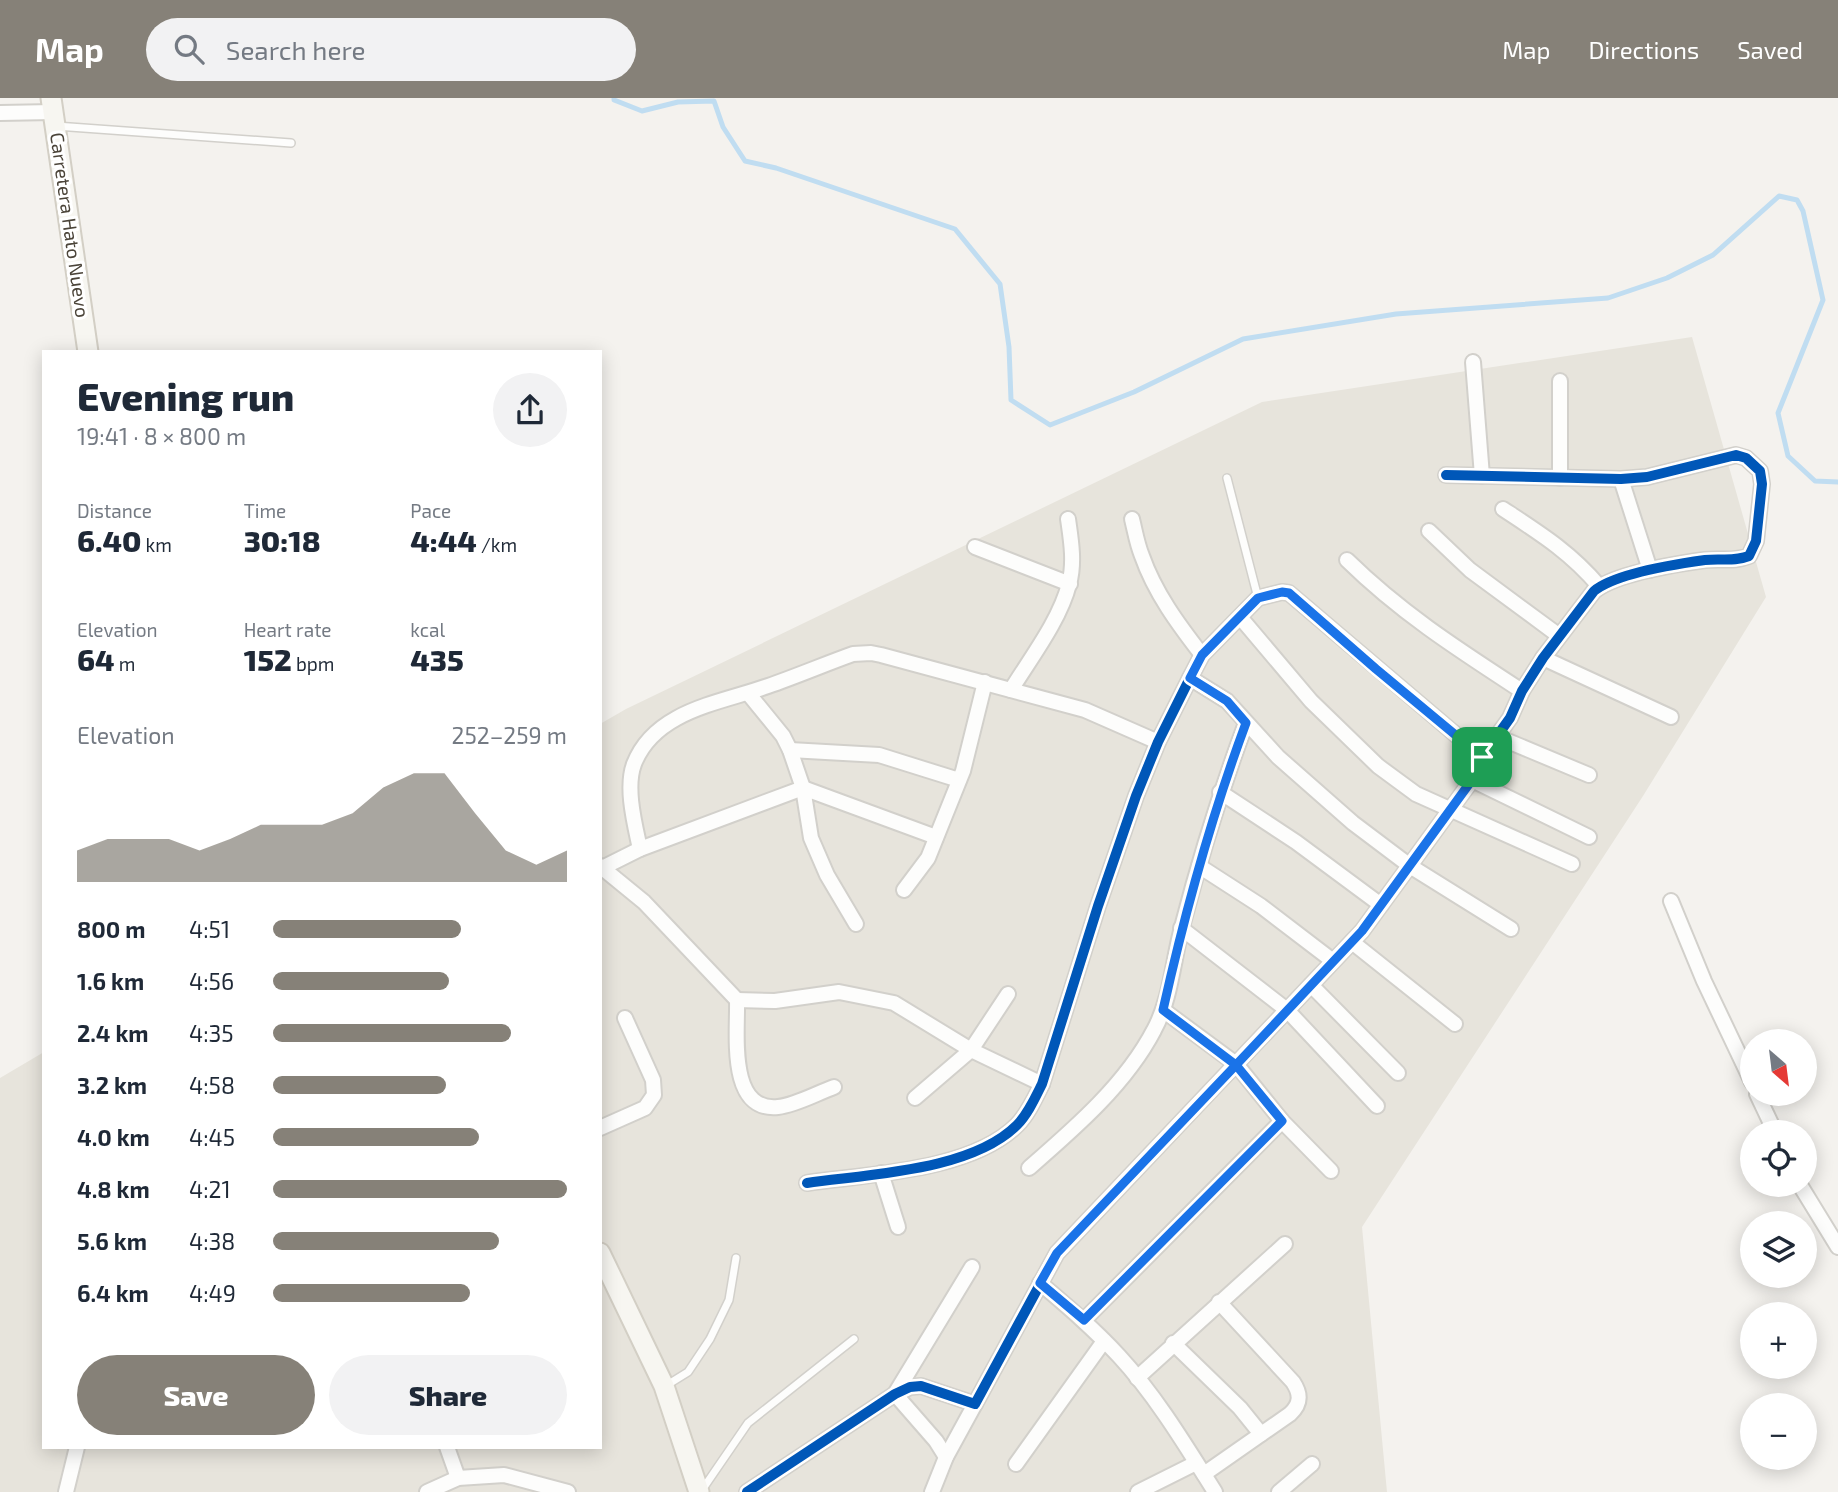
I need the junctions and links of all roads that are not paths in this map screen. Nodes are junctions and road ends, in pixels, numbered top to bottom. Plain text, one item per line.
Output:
1 (53, 112) edge
2 (0, 113) edge
3 (290, 143) dead end
4 (88, 350) edge
5 (1473, 362) dead end
6 (1560, 381) dead end
7 (1446, 475) dead end
8 (1482, 476) junction
9 (1227, 478) dead end
10 (1560, 478) junction
11 (1620, 480) junction
12 (1503, 509) dead end
13 (1068, 519) dead end
14 (1132, 519) dead end
15 (1429, 531) dead end
16 (975, 547) dead end
17 (1347, 560) dead end
18 (1650, 570) junction
19 (1070, 584) junction
20 (1599, 586) junction
21 (1258, 598) junction
22 (1240, 617) junction
23 (1558, 635) junction
24 (1202, 655) junction
25 (1543, 657) junction
26 (1190, 678) junction
27 (985, 682) junction
28 (1011, 690) junction
29 (1522, 691) junction
30 (748, 693) junction
31 (1671, 717) dead end
32 (1246, 723) junction
33 (1498, 737) junction
34 (1158, 742) junction
35 (790, 750) junction
36 (1482, 757) junction
37 (1589, 775) dead end
38 (959, 780) junction
39 (1472, 780) junction
40 (803, 788) junction
41 (1220, 792) junction
42 (1451, 808) junction
43 (936, 836) junction
44 (1589, 837) dead end
45 (640, 849) junction
46 (1572, 864) dead end
47 (1199, 866) junction
48 (1410, 866) junction
49 (602, 867) edge
50 (602, 868) edge
51 (904, 890) dead end
52 (1671, 901) dead end
53 (1381, 905) junction
54 (856, 925) dead end
55 (1181, 928) junction
56 (1511, 929) dead end
57 (1352, 942) junction
58 (1334, 961) junction
59 (1311, 985) junction
60 (1008, 995) dead end
61 (737, 1000) junction
62 (1163, 1010) junction
63 (1287, 1010) junction
64 (625, 1017) dead end
65 (1455, 1024) dead end
66 (971, 1051) junction
67 (1740, 1057) edge
68 (1236, 1065) junction
69 (1398, 1073) dead end
70 (1042, 1084) junction
71 (834, 1087) dead end
72 (915, 1098) dead end
73 (1377, 1106) dead end
74 (1282, 1121) junction
75 (602, 1127) edge
76 (1029, 1168) dead end
77 (1331, 1171) dead end
78 (881, 1172) junction
79 (807, 1184) dead end
80 (1807, 1197) edge
81 (898, 1227) dead end
82 (1285, 1244) dead end
83 (1838, 1247) edge
84 (602, 1258) edge
85 (736, 1258) dead end
86 (972, 1268) dead end
87 (1040, 1283) junction
88 (1219, 1302) junction
89 (1084, 1320) junction
90 (854, 1339) dead end
91 (1104, 1341) junction
92 (1173, 1343) junction
93 (1137, 1378) junction
94 (664, 1387) junction
95 (895, 1394) junction
96 (975, 1404) junction
97 (1261, 1434) junction
98 (77, 1449) edge
99 (448, 1449) edge
100 (946, 1457) junction
101 (1016, 1464) dead end
102 (1312, 1464) dead end
103 (1200, 1469) junction
104 (458, 1478) junction
105 (66, 1492) edge
106 (427, 1492) edge
107 (568, 1492) edge
108 (700, 1492) edge
109 (747, 1492) edge
110 (932, 1492) edge
111 (1138, 1492) edge
112 (1215, 1492) edge
113 (1279, 1492) edge

1 - 2 street
1 - 3 lane
1 - 4 main road, Carretera Hato Nuevo
5 - 8 street
6 - 10 street
7 - 8 street
8 - 10 street
9 - 21 lane
10 - 11 street
11 - 18 street
11 - 18 street
12 - 20 street
13 - 19 street
14 - 24 street
15 - 23 street
16 - 19 street
17 - 29 street
18 - 20 street
19 - 28 street
20 - 23 street
21 - 22 street
21 - 36 street
22 - 24 street
22 - 42 street
23 - 25 street
24 - 26 street
25 - 29 street
25 - 31 street
26 - 32 street
26 - 34 street
27 - 28 street
27 - 30 street
27 - 38 street
28 - 34 street
29 - 33 street
30 - 35 street
30 - 45 street
32 - 41 street
32 - 48 street
33 - 36 street
33 - 37 street
34 - 70 street
35 - 38 street
35 - 40 street
36 - 39 street
38 - 43 street
39 - 42 street
39 - 44 street
40 - 43 street
40 - 45 street
40 - 54 street
41 - 47 street
41 - 53 street
42 - 46 street
42 - 48 street
43 - 51 street
45 - 49 street
47 - 55 street
47 - 58 street
48 - 53 street
48 - 56 street
50 - 61 street
52 - 67 street
53 - 57 street
55 - 62 street
55 - 63 street
57 - 58 street
57 - 65 street
58 - 59 street
59 - 63 street
59 - 69 street
60 - 66 street
61 - 66 street
61 - 71 street
62 - 68 street
62 - 76 street
63 - 68 street
63 - 73 street
64 - 75 street
66 - 70 street
66 - 72 street
68 - 74 street
68 - 87 street
70 - 78 street
74 - 77 street
74 - 89 street
78 - 79 street
78 - 81 street
80 - 83 street
82 - 88 street
84 - 94 main road
85 - 94 lane
86 - 95 street
87 - 89 street
87 - 96 street
88 - 92 street
88 - 97 street
89 - 91 street
90 - 108 lane
91 - 93 street
91 - 101 street
92 - 93 street
92 - 97 street
93 - 103 street
94 - 108 main road
95 - 96 street
95 - 100 street
95 - 109 street
96 - 100 street
97 - 103 street
98 - 105 street
99 - 104 street
100 - 110 street
102 - 113 street
103 - 111 street
103 - 112 street
104 - 106 street
104 - 107 street

